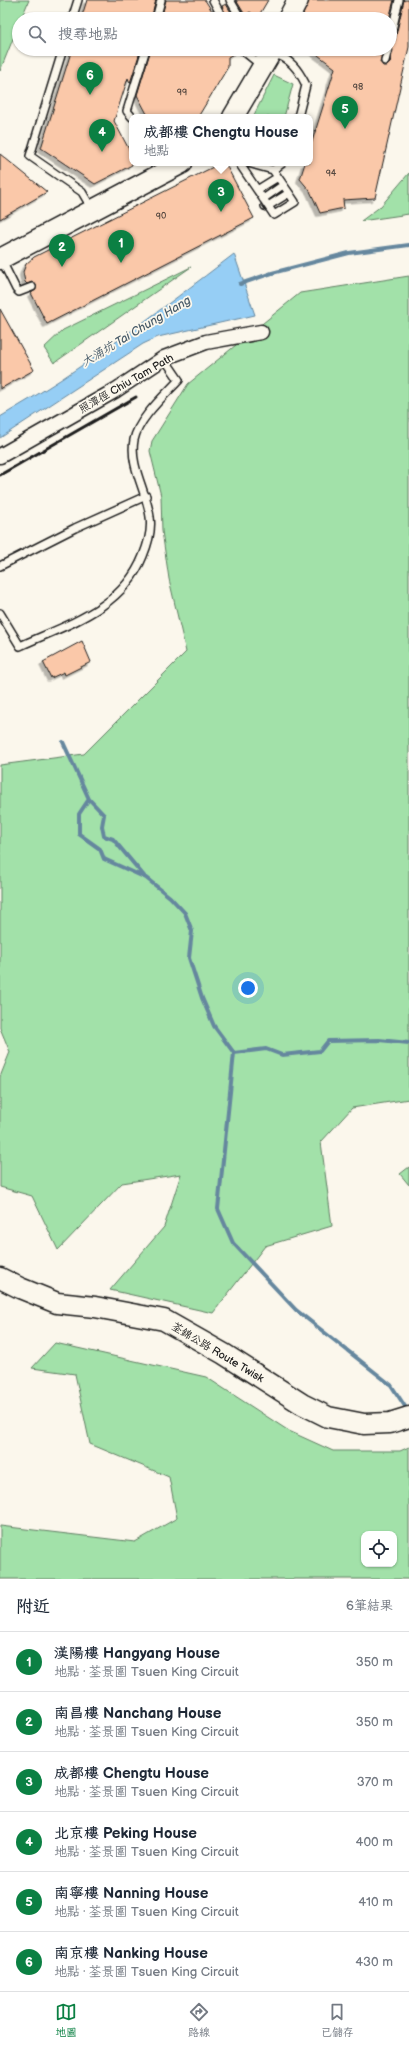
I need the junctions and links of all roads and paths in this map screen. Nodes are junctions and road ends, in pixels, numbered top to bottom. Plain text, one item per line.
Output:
1 (78, 0) edge
2 (162, 0) edge
3 (213, 0) edge
4 (230, 0) edge
5 (298, 0) edge
6 (399, 0) edge
7 (74, 12) edge
8 (158, 12) edge
9 (219, 12) edge
10 (237, 12) edge
11 (292, 12) edge
12 (396, 12) edge
13 (61, 56) edge
14 (144, 56) edge
15 (267, 56) edge
16 (282, 56) edge
17 (386, 56) edge
18 (385, 61) dead end
19 (130, 114) edge
20 (235, 114) edge
21 (299, 114) edge
22 (176, 166) edge
23 (239, 166) edge
24 (239, 166) edge
25 (259, 166) edge
26 (267, 166) edge
27 (279, 166) edge
28 (273, 170) junction
29 (278, 177) junction
30 (283, 185) junction
31 (257, 190) junction
32 (289, 192) junction
33 (263, 199) junction
34 (268, 206) junction
35 (93, 211) junction
36 (0, 259) edge
37 (32, 287) dead end
38 (261, 332) dead end
39 (164, 358) junction
40 (0, 456) edge
41 (146, 496) junction
42 (0, 566) edge
43 (0, 613) edge
44 (0, 1278) edge
45 (409, 1417) edge

1 - 7 lane
2 - 8 lane
3 - 9 lane
4 - 10 lane
5 - 11 main road
6 - 12 lane
13 - 35 lane
14 - 19 lane
15 - 20 main road
16 - 21 lane
17 - 18 lane
22 - 35 main road
23 - 26 lane
24 - 31 lane, bridge
25 - 28 lane, bridge
27 - 28 lane, bridge
28 - 29 lane, bridge
29 - 30 lane, bridge
29 - 31 lane, bridge
30 - 32 lane, bridge
30 - 33 lane, bridge
31 - 33 lane, bridge
32 - 34 lane, bridge
32 - 34 lane, bridge
33 - 34 lane, bridge
35 - 36 main road
36 - 37 lane
38 - 39 street, 照潭徑 Chiu Tam Path
39 - 40 street, 照潭徑 Chiu Tam Path
39 - 41 lane
41 - 42 lane
41 - 43 lane
44 - 45 main road, 荃錦公路 Route Twisk

